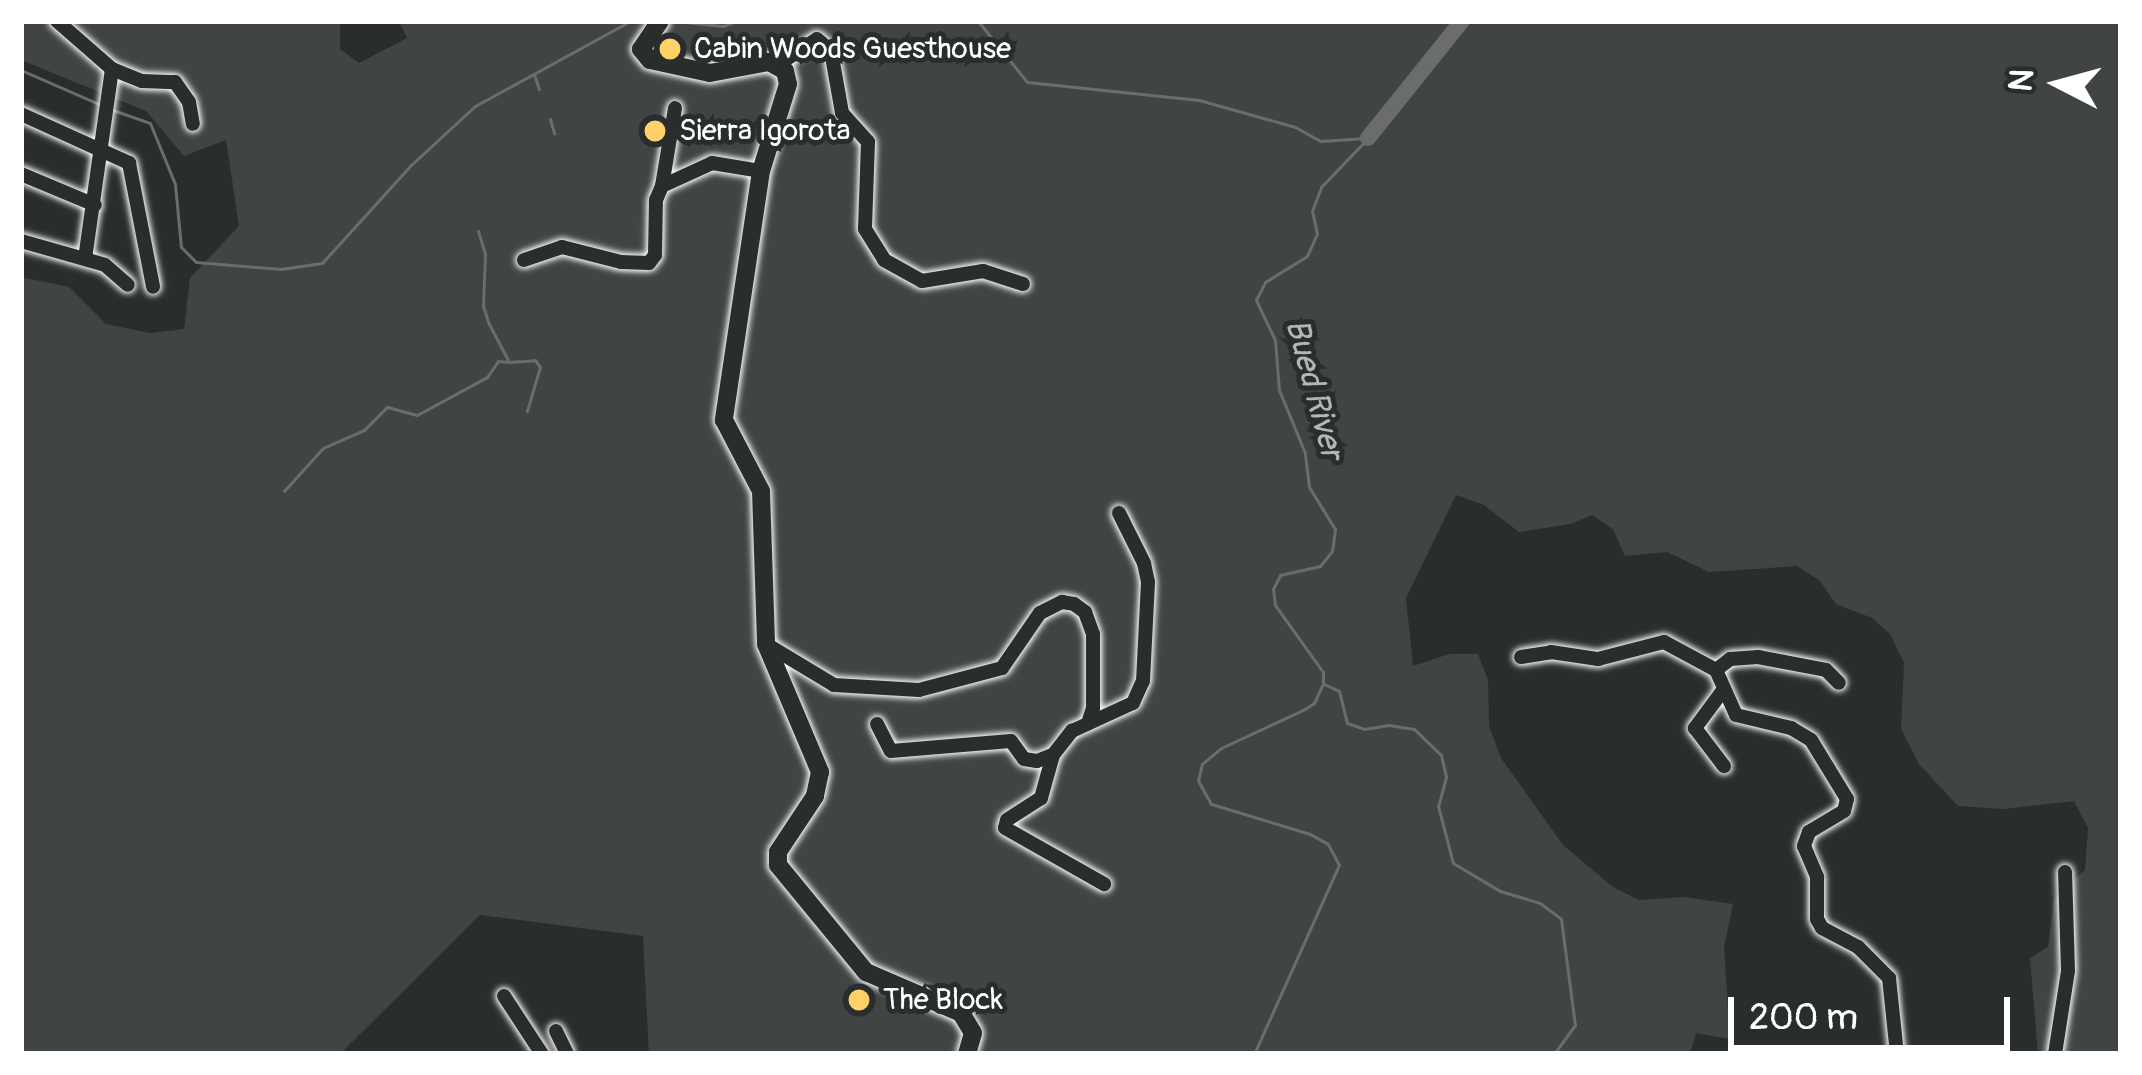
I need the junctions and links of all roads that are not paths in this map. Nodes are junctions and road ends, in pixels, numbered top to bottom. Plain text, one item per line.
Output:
1 (57, 21) edge
2 (657, 26) edge
3 (778, 64) junction
4 (112, 70) junction
5 (675, 108) dead end
6 (21, 114) edge
7 (193, 124) dead end
8 (102, 149) junction
9 (761, 171) junction
10 (21, 174) edge
11 (662, 186) junction
12 (95, 205) junction
13 (21, 241) edge
14 (85, 258) junction
15 (524, 260) dead end
16 (1023, 284) dead end
17 (128, 285) dead end
18 (153, 287) dead end
19 (1119, 513) dead end
20 (766, 644) junction
21 (1521, 658) dead end
22 (1716, 670) junction
23 (1839, 683) dead end
24 (1724, 689) junction
25 (1088, 723) junction
26 (877, 724) dead end
27 (1053, 755) junction
28 (1724, 766) dead end
29 (2065, 872) dead end
30 (1104, 884) dead end
31 (504, 996) dead end
32 (556, 1031) dead end
33 (542, 1054) edge
34 (567, 1054) edge
35 (967, 1054) edge
36 (1897, 1054) edge
37 (2055, 1054) edge

1 - 4 street
2 - 3 main road
3 - 9 main road
3 - 16 street
4 - 7 street
4 - 8 street
5 - 11 street
6 - 8 street
8 - 12 street
8 - 18 street
9 - 11 street
9 - 20 main road
10 - 12 street
11 - 15 street
12 - 14 street
13 - 14 street
14 - 17 street
19 - 25 street
20 - 25 street
20 - 35 main road
21 - 22 street
22 - 23 street
22 - 24 street
24 - 28 street
24 - 36 street
25 - 27 street
26 - 27 street
27 - 30 street
29 - 37 street
31 - 33 street
32 - 34 street

